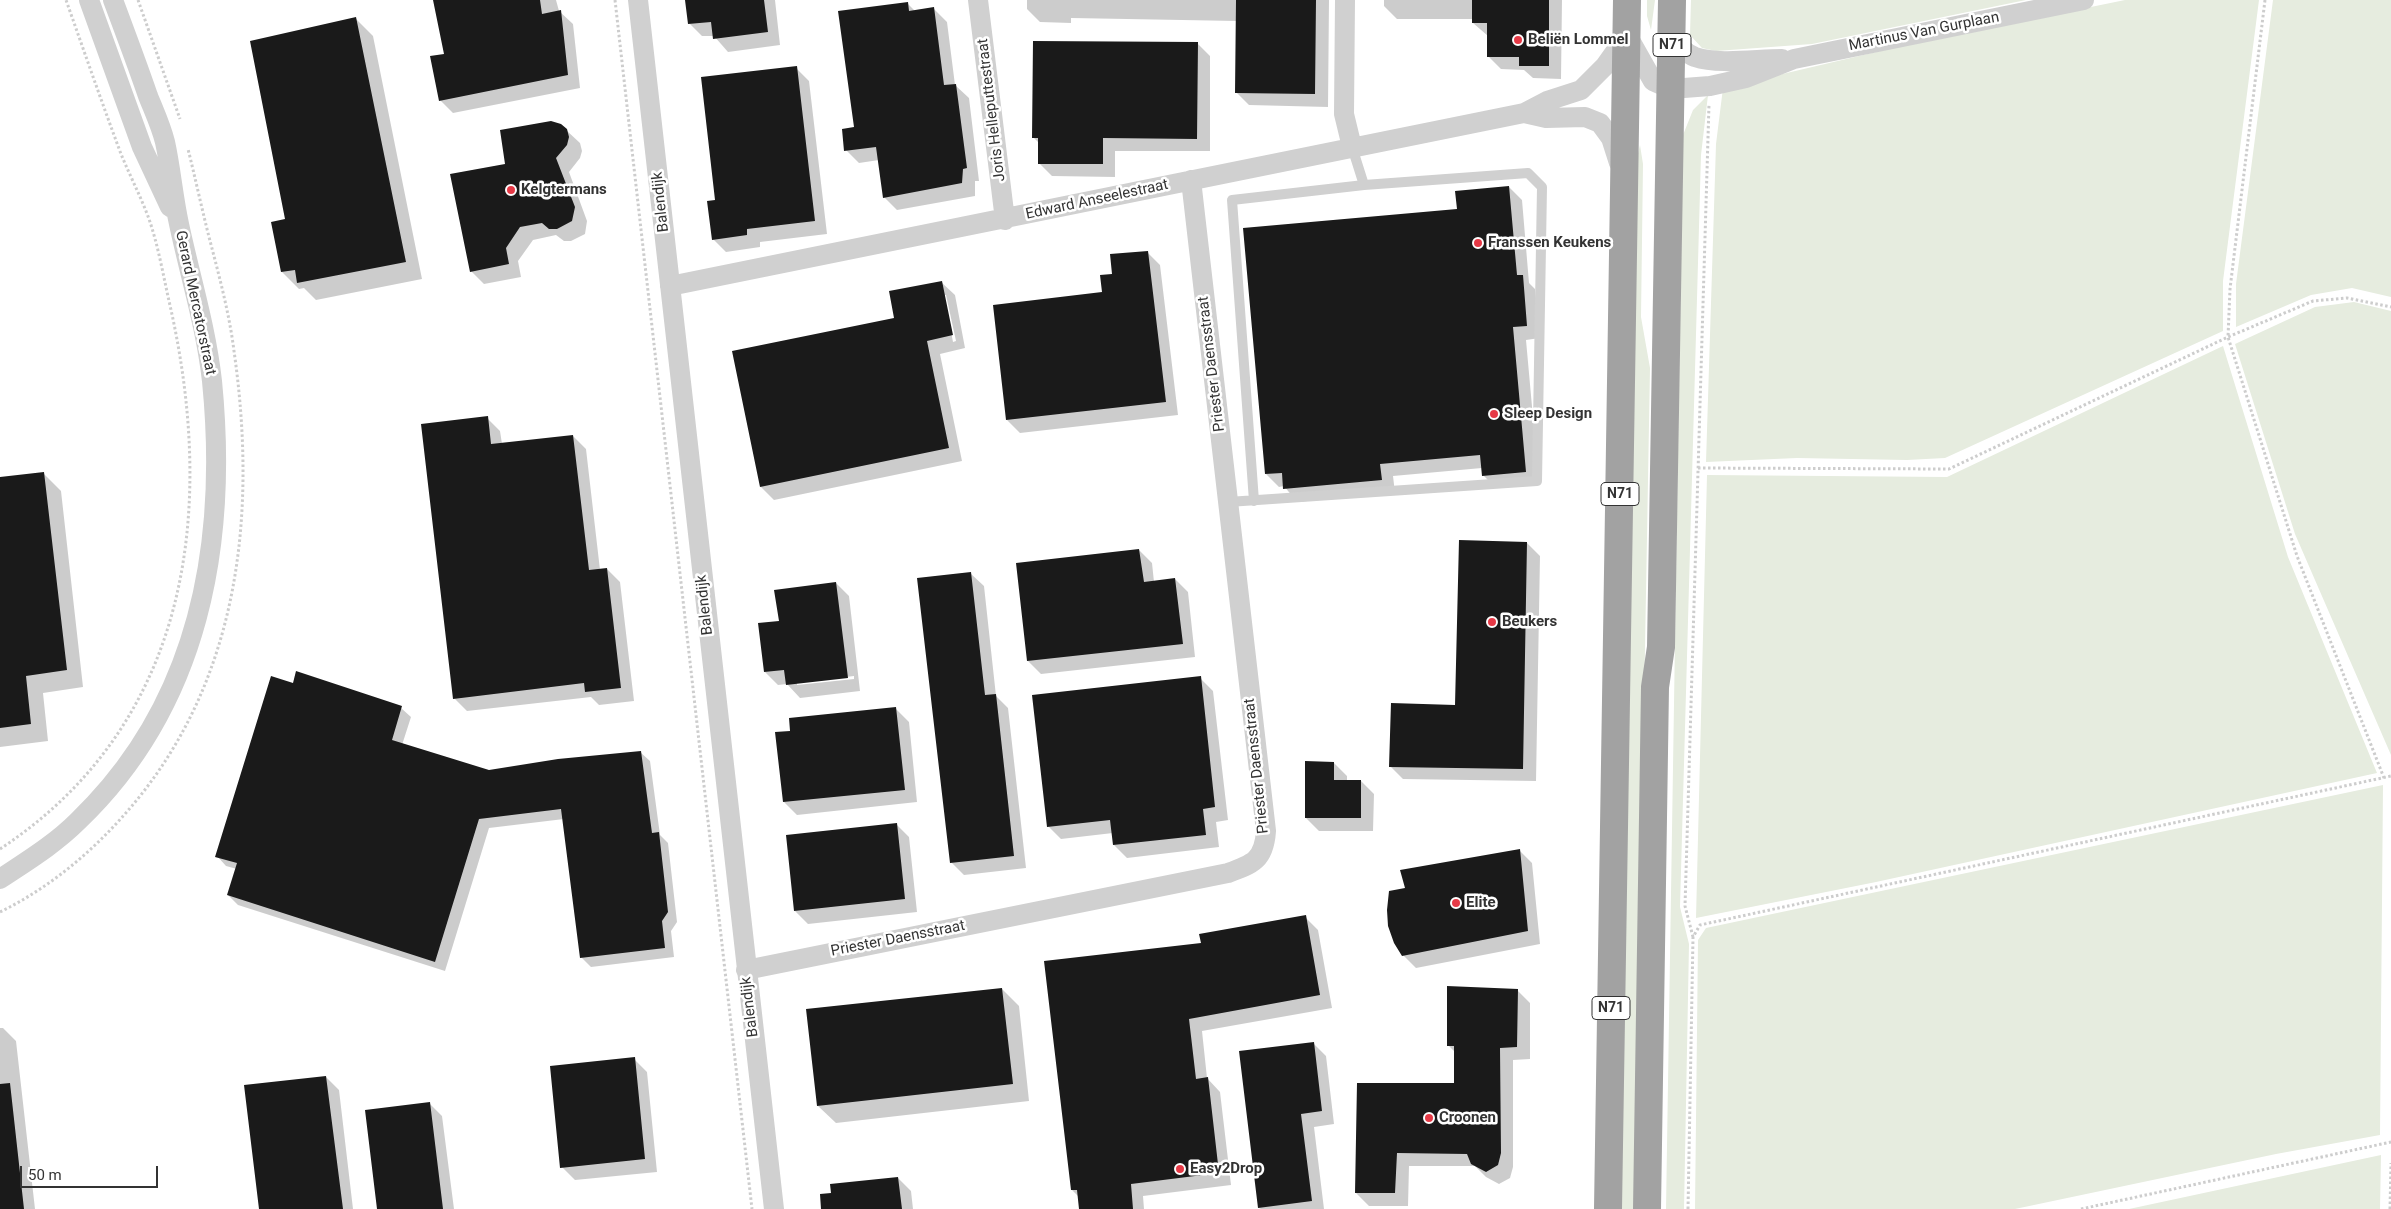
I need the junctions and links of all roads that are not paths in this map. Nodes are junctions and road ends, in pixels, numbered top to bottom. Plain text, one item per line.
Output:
1 (89, 0) edge
2 (114, 0) edge
3 (638, 0) edge
4 (978, 0) edge
5 (1345, 0) edge
6 (1628, 0) edge
7 (1672, 0) edge
8 (2084, 0) edge
9 (125, 34) junction
10 (1627, 35) junction
11 (1672, 36) junction
12 (104, 42) junction
13 (1794, 59) junction
14 (1710, 86) junction
15 (1671, 89) junction
16 (1524, 113) junction
17 (1670, 136) junction
18 (1352, 147) junction
19 (1191, 180) junction
20 (1625, 181) junction
21 (1364, 185) junction
22 (178, 220) junction
23 (1005, 220) junction
24 (670, 286) junction
25 (1254, 500) junction
26 (1228, 502) junction
27 (0, 879) edge
28 (746, 970) junction
29 (774, 1209) edge
30 (1608, 1209) edge
31 (1647, 1209) edge

1 - 12 street, Gerard Mercatorstraat
2 - 9 street, Gerard Mercatorstraat
3 - 24 street, Balendijk
4 - 23 street, Joris Helleputtestraat
5 - 18 street
6 - 10 highway, N71
7 - 11 highway, N71
8 - 13 street, Martinus Van Gurplaan
9 - 12 street
9 - 22 street, Gerard Mercatorstraat
10 - 15 street
10 - 16 street, Edward Anseelestraat
10 - 20 highway, N71
11 - 13 street, Martinus Van Gurplaan
11 - 15 highway, N71
12 - 22 street, Gerard Mercatorstraat
13 - 14 street, Martinus Van Gurplaan
14 - 15 street, Martinus Van Gurplaan
14 - 17 street, Martinus Van Gurplaan
15 - 17 highway, N71
16 - 18 street, Edward Anseelestraat
16 - 20 street, Edward Anseelestraat
17 - 31 highway, N71
18 - 19 street, Edward Anseelestraat
18 - 21 lane
19 - 23 street, Edward Anseelestraat
19 - 26 street, Priester Daensstraat
20 - 30 highway, N71
21 - 25 lane
21 - 25 lane
22 - 27 street, Gerard Mercatorstraat
23 - 24 street, Edward Anseelestraat
24 - 28 street, Balendijk
25 - 26 lane
26 - 28 street, Priester Daensstraat
28 - 29 street, Balendijk

